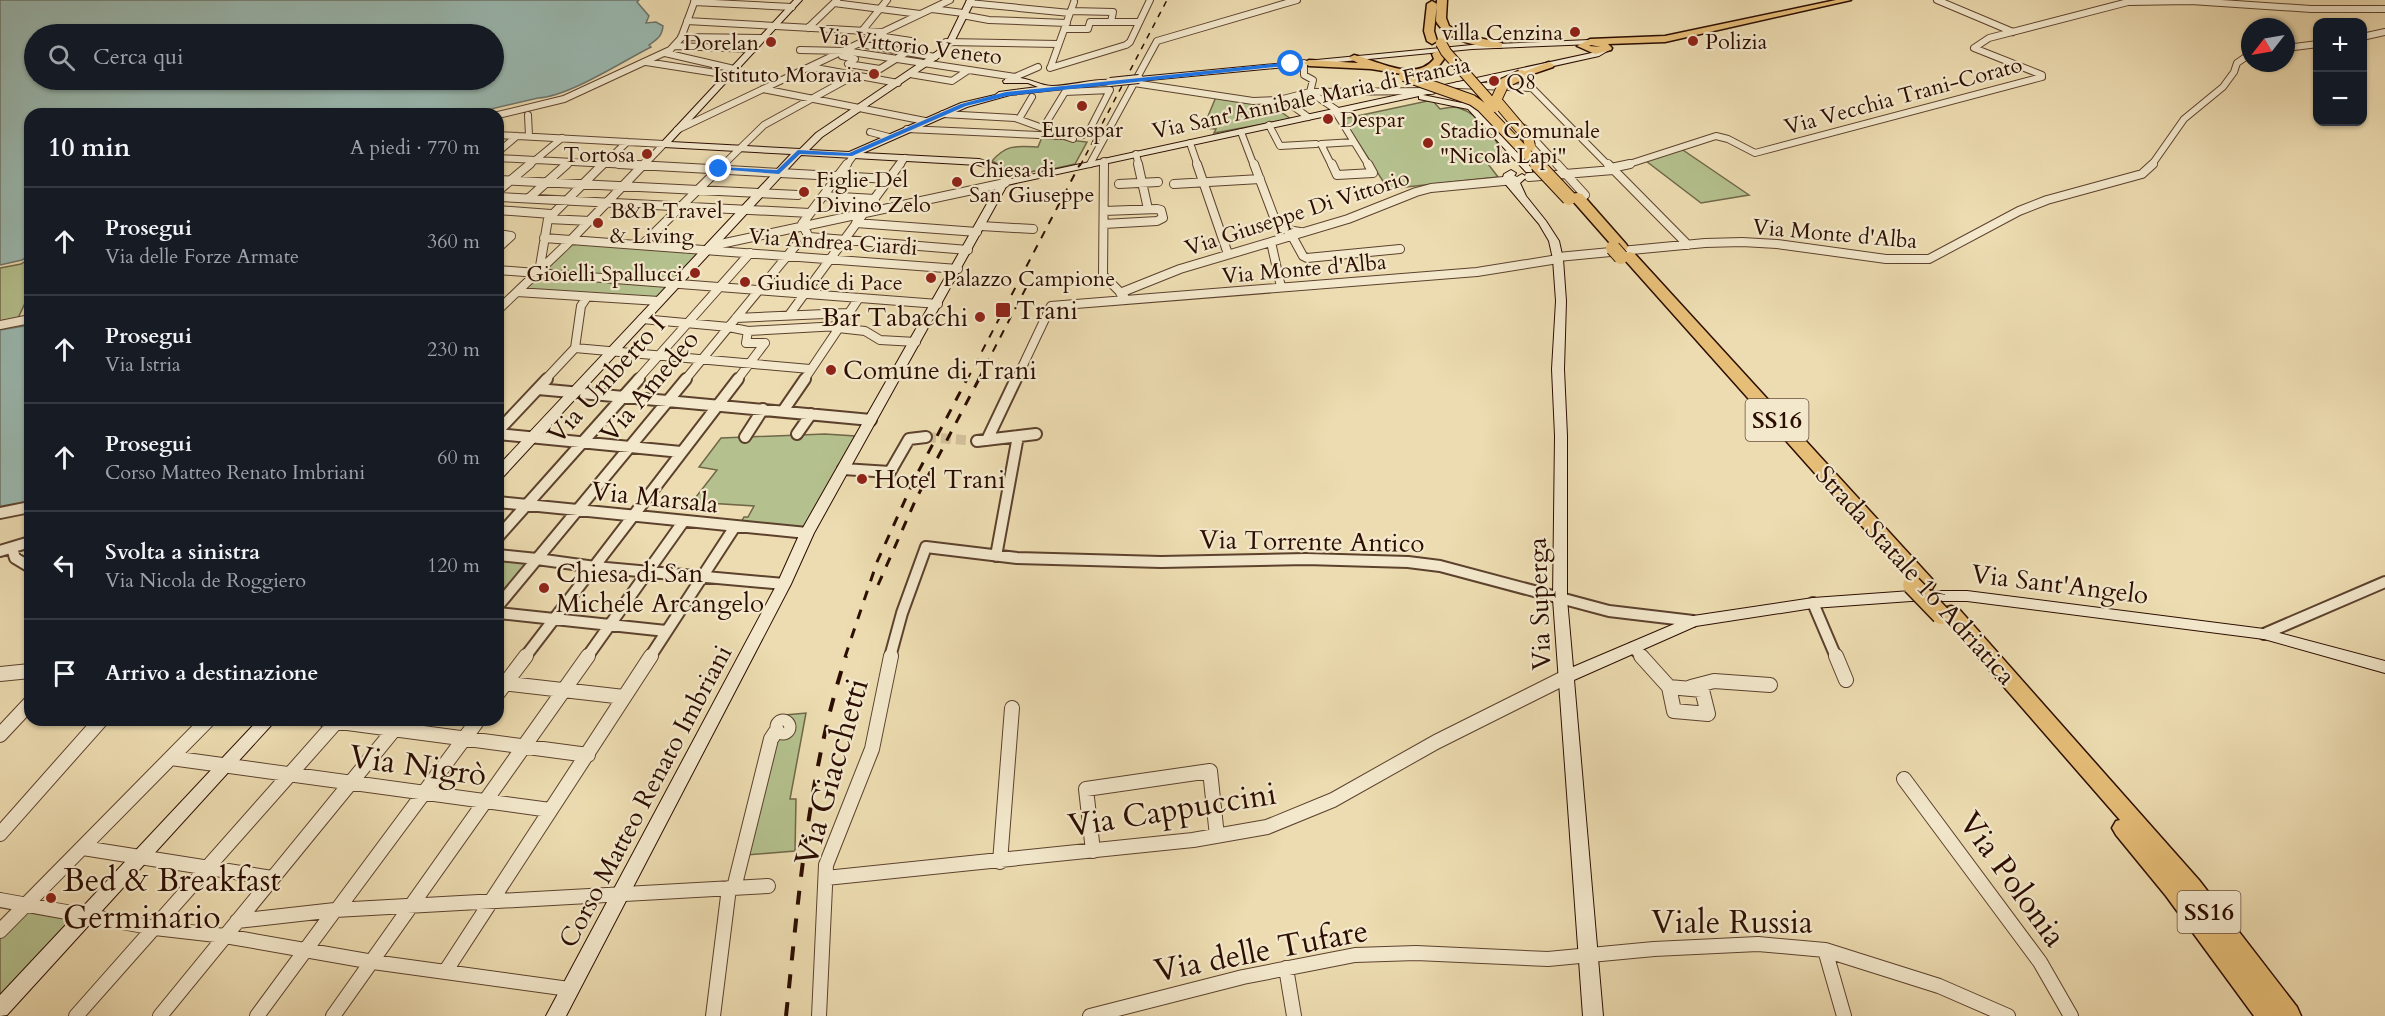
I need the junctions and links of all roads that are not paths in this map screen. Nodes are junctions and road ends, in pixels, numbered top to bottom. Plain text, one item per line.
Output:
1 (798, 0) edge
2 (887, 0) edge
3 (950, 0) edge
4 (1150, 0) edge
5 (1297, 0) edge
6 (1434, 0) edge
7 (1441, 0) edge
8 (1846, 0) edge
9 (1936, 0) edge
10 (694, 1) edge
11 (836, 1) edge
12 (968, 1) edge
13 (1074, 2) dead end
14 (792, 7) junction
15 (881, 8) junction
16 (932, 9) junction
17 (2385, 9) edge
18 (1071, 12) junction
19 (921, 14) junction
20 (961, 14) junction
21 (687, 21) junction
22 (1111, 22) junction
23 (1139, 22) junction
24 (775, 26) junction
25 (1066, 26) junction
26 (808, 28) junction
27 (862, 31) junction
28 (888, 32) junction
29 (2013, 32) junction
30 (2385, 32) edge
31 (878, 36) junction
32 (2367, 36) edge
33 (681, 37) junction
34 (762, 38) junction
35 (911, 41) dead end
36 (946, 42) junction
37 (1624, 42) junction
38 (1470, 43) junction
39 (860, 44) junction
40 (1058, 44) junction
41 (1437, 45) junction
42 (1498, 45) joint
43 (1588, 45) junction
44 (2313, 45) edge
45 (675, 46) junction
46 (2295, 47) edge
47 (753, 49) junction
48 (800, 50) dead end
49 (1606, 50) junction
50 (845, 51) junction
51 (665, 52) junction
52 (907, 52) junction
53 (836, 55) junction
54 (935, 57) junction
55 (1354, 58) junction
56 (896, 59) junction
57 (1576, 59) junction
58 (1336, 60) junction
59 (2241, 60) edge
60 (645, 62) junction
61 (1371, 62) junction
62 (1307, 63) junction
63 (925, 64) junction
64 (1289, 64) junction
65 (1047, 65) junction
66 (1549, 65) junction
67 (810, 66) junction
68 (967, 71) junction
69 (731, 72) junction
70 (910, 74) junction
71 (855, 75) junction
72 (1029, 81) junction
73 (1137, 81) junction
74 (1011, 82) junction
75 (898, 83) junction
76 (1458, 85) junction
77 (1110, 86) junction
78 (1505, 86) junction
79 (1056, 88) junction
80 (763, 89) junction
81 (1310, 92) junction
82 (997, 94) junction
83 (1432, 94) junction
84 (1405, 97) joint
85 (812, 98) junction
86 (1032, 98) dead end
87 (1283, 99) junction
88 (553, 102) junction
89 (1465, 102) junction
90 (860, 107) junction
91 (1336, 111) junction
92 (1475, 111) junction
93 (507, 113) junction
94 (504, 114) edge
95 (943, 114) junction
96 (528, 116) junction
97 (1308, 117) junction
98 (929, 119) junction
99 (1019, 119) junction
100 (1269, 125) junction
101 (1043, 128) junction
102 (907, 129) junction
103 (677, 130) junction
104 (870, 132) dead end
105 (1238, 132) junction
106 (504, 135) edge
107 (1061, 135) junction
108 (518, 136) junction
109 (529, 136) junction
110 (890, 137) junction
111 (562, 138) junction
112 (627, 142) junction
113 (1190, 142) junction
114 (1354, 142) junction
115 (664, 144) junction
116 (1316, 144) dead end
117 (1530, 146) junction
118 (504, 147) edge
119 (1508, 147) junction
120 (740, 149) junction
121 (800, 152) junction
122 (1136, 154) junction
123 (852, 155) junction
124 (504, 158) edge
125 (905, 158) junction
126 (535, 160) junction
127 (571, 161) junction
128 (1104, 161) junction
129 (607, 163) junction
130 (643, 165) junction
131 (1085, 165) junction
132 (719, 169) junction
133 (1612, 169) junction
134 (779, 172) junction
135 (1373, 173) junction
136 (1567, 174) junction
137 (1518, 175) junction
138 (839, 176) junction
139 (890, 179) junction
140 (1256, 179) junction
141 (504, 180) edge
142 (511, 181) junction
143 (547, 182) junction
144 (1158, 182) dead end
145 (1005, 183) junction
146 (1142, 183) junction
147 (1202, 183) junction
148 (1379, 183) dead end
149 (584, 184) junction
150 (1119, 184) dead end
151 (1174, 184) dead end
152 (623, 186) junction
153 (698, 190) junction
154 (504, 191) edge
155 (759, 193) junction
156 (798, 195) dead end
157 (823, 196) junction
158 (504, 197) edge
159 (1577, 197) junction
160 (529, 198) junction
161 (875, 199) junction
162 (567, 200) junction
163 (608, 202) junction
164 (682, 207) junction
165 (1148, 209) junction
166 (743, 210) junction
167 (504, 211) edge
168 (1104, 211) junction
169 (810, 213) junction
170 (863, 214) junction
171 (549, 217) junction
172 (590, 221) junction
173 (856, 223) junction
174 (1104, 224) junction
175 (803, 226) junction
176 (979, 229) junction
177 (1033, 229) dead end
178 (1309, 231) junction
179 (504, 235) edge
180 (1292, 236) junction
181 (544, 238) junction
182 (571, 240) junction
183 (843, 240) junction
184 (504, 242) edge
185 (1271, 242) junction
186 (796, 244) dead end
187 (642, 245) junction
188 (1688, 245) junction
189 (707, 248) junction
190 (1400, 249) dead end
191 (968, 250) junction
192 (750, 253) junction
193 (1228, 254) junction
194 (787, 256) junction
195 (1558, 258) junction
196 (829, 259) junction
197 (958, 269) junction
198 (504, 270) edge
199 (538, 272) junction
200 (676, 283) junction
201 (1281, 287) junction
202 (719, 288) junction
203 (758, 290) junction
204 (517, 292) junction
205 (1120, 293) junction
206 (803, 294) junction
207 (587, 297) junction
208 (859, 298) junction
209 (1129, 301) junction
210 (658, 302) junction
211 (938, 303) junction
212 (504, 304) edge
213 (848, 313) junction
214 (789, 315) junction
215 (736, 318) junction
216 (642, 319) junction
217 (24, 320) edge
218 (688, 323) junction
219 (0, 325) edge
220 (729, 327) junction
221 (839, 327) junction
222 (748, 331) junction
223 (916, 342) junction
224 (575, 348) junction
225 (612, 352) junction
226 (658, 356) junction
227 (701, 360) junction
228 (750, 364) junction
229 (810, 369) junction
230 (538, 389) junction
231 (573, 392) junction
232 (621, 397) junction
233 (668, 401) junction
234 (718, 405) junction
235 (763, 409) junction
236 (783, 411) junction
237 (810, 414) junction
238 (871, 420) junction
239 (504, 426) edge
240 (504, 434) edge
241 (797, 434) dead end
242 (1036, 434) dead end
243 (1018, 436) junction
244 (532, 437) junction
245 (745, 437) dead end
246 (926, 437) tunnel mouth
247 (582, 442) junction
248 (629, 447) junction
249 (681, 452) junction
250 (504, 467) edge
251 (843, 469) junction
252 (504, 503) edge
253 (525, 505) junction
254 (24, 508) edge
255 (576, 511) junction
256 (0, 513) edge
257 (633, 517) junction
258 (683, 522) junction
259 (734, 528) junction
260 (504, 530) edge
261 (807, 533) junction
262 (24, 544) edge
263 (12, 548) junction
264 (926, 548) joint
265 (0, 551) edge
266 (504, 556) edge
267 (996, 556) junction
268 (537, 559) junction
269 (24, 563) edge
270 (595, 567) junction
271 (648, 571) junction
272 (703, 576) junction
273 (2385, 582) edge
274 (784, 584) junction
275 (504, 599) edge
276 (1560, 599) junction
277 (1813, 603) junction
278 (504, 614) edge
279 (1946, 614) junction
280 (555, 618) junction
281 (1693, 621) junction
282 (611, 625) junction
283 (666, 631) junction
284 (2264, 634) junction
285 (1633, 648) junction
286 (2385, 667) edge
287 (24, 672) edge
288 (0, 674) edge
289 (1566, 677) junction
290 (1846, 680) dead end
291 (504, 681) edge
292 (1770, 685) dead end
293 (504, 686) edge
294 (1669, 687) junction
295 (1688, 689) junction
296 (564, 690) junction
297 (624, 697) junction
298 (1012, 708) dead end
299 (24, 710) edge
300 (96, 726) edge
301 (202, 726) edge
302 (263, 726) edge
303 (329, 726) edge
304 (397, 726) edge
305 (403, 726) edge
306 (474, 726) edge
307 (777, 730) dead end
308 (0, 735) edge
309 (465, 738) junction
310 (526, 746) junction
311 (588, 754) junction
312 (171, 758) junction
313 (226, 767) junction
314 (292, 775) junction
315 (1904, 779) dead end
316 (349, 783) junction
317 (423, 794) junction
318 (486, 802) junction
319 (550, 810) junction
320 (0, 834) edge
321 (1216, 836) junction
322 (83, 848) junction
323 (1093, 851) junction
324 (141, 857) junction
325 (1000, 862) junction
326 (209, 868) junction
327 (272, 878) junction
328 (826, 878) junction
329 (768, 886) dead end
330 (731, 888) junction
331 (621, 894) junction
332 (0, 900) edge
333 (489, 902) junction
334 (27, 904) junction
335 (413, 906) junction
336 (336, 910) junction
337 (87, 915) junction
338 (237, 921) junction
339 (156, 928) junction
340 (0, 931) edge
341 (225, 936) junction
342 (306, 950) junction
343 (1826, 950) junction
344 (1587, 955) junction
345 (373, 962) junction
346 (1286, 968) junction
347 (2252, 968) junction
348 (445, 972) junction
349 (569, 989) junction
350 (0, 1009) edge
351 (76, 1016) edge
352 (160, 1016) edge
353 (257, 1016) edge
354 (333, 1016) edge
355 (556, 1016) edge
356 (713, 1016) edge
357 (819, 1016) edge
358 (1090, 1016) edge
359 (1294, 1016) edge
360 (1593, 1016) edge
361 (1844, 1016) edge
362 (2008, 1016) edge
363 (2071, 1016) edge
364 (2270, 1016) edge
365 (2288, 1016) edge
366 (2303, 1016) edge

1 - 14 street
2 - 15 street
3 - 16 street
4 - 23 street
5 - 73 street
6 - 41 highway, Strada Statale 16 Adriatica / SS16
7 - 38 highway, SS16
7 - 41 highway, Strada Statale 16 Adriatica / SS16
8 - 37 main road
9 - 29 street
10 - 14 street
10 - 21 street
11 - 15 street
11 - 26 street
12 - 18 street
12 - 20 street
13 - 18 street
14 - 24 street
15 - 19 street
15 - 27 street
16 - 19 street
16 - 20 street
17 - 29 street, Via Vecchia Trani-Corato
18 - 22 street
18 - 25 street
19 - 28 street
20 - 25 street
20 - 36 street
21 - 24 street
21 - 33 street
22 - 23 street
22 - 25 street
23 - 65 street
24 - 26 street
24 - 34 street
25 - 40 street
26 - 27 street
27 - 28 street
28 - 31 street
29 - 133 street, Via Vecchia Trani-Corato
30 - 32 street
31 - 35 street
31 - 39 street
33 - 34 street
33 - 45 street
34 - 47 street
36 - 40 street
36 - 54 street
37 - 43 main road
37 - 49 main road
38 - 42 highway, SS16
38 - 61 street
39 - 50 street
39 - 52 street
40 - 65 street
41 - 61 highway, SS16
41 - 117 highway, Strada Statale 16 Adriatica / SS16, bridge
41 - 159 highway, Strada Statale 16 Adriatica / SS16, bridge
42 - 43 street
43 - 49 main road
43 - 57 street
44 - 46 street
45 - 47 street
45 - 51 street
47 - 69 street
48 - 50 street, Via Vittorio Veneto
49 - 57 street, Via Sant'Annibale Maria di Francia
50 - 53 street
50 - 56 street, Via Vittorio Veneto
51 - 60 street
51 - 69 street
52 - 54 street
52 - 56 street
53 - 56 street
53 - 67 street
54 - 63 street
55 - 58 street
55 - 61 street
55 - 61 highway, SS16
56 - 63 street, Via Vittorio Veneto
57 - 66 street, Via Sant'Annibale Maria di Francia
58 - 62 street
58 - 64 street
59 - 188 street, Via Monte d'Alba
60 - 69 street
60 - 88 street
61 - 62 highway, SS16
61 - 159 highway, SS16, bridge
62 - 64 street
62 - 81 street
63 - 68 street, Via Vittorio Veneto
63 - 70 street
64 - 73 street
65 - 72 street
65 - 74 street
66 - 76 street, Via Sant'Annibale Maria di Francia
66 - 117 highway, SS16, bridge
67 - 71 street
67 - 80 street
68 - 70 street
68 - 74 street, Via Vittorio Veneto
69 - 103 street
70 - 75 street
71 - 75 street
71 - 85 street
72 - 74 street
72 - 79 street
73 - 77 street, bridge
73 - 87 street
73 - 131 street
74 - 82 street
74 - 82 street
75 - 90 street
76 - 78 street
76 - 83 street, Via Sant'Annibale Maria di Francia
76 - 89 street, Via Superga
77 - 79 street
77 - 101 street
77 - 107 street
78 - 133 street
78 - 136 street
79 - 82 street
80 - 85 street
80 - 103 street
81 - 83 street
81 - 87 street
81 - 91 street
82 - 95 street
82 - 98 street
83 - 84 street, Via Superga
83 - 89 street, Via Superga
83 - 92 street, Via Superga
84 - 91 street, Via Sant'Annibale Maria di Francia
85 - 90 street
85 - 120 street
86 - 99 street
87 - 97 street
88 - 93 street
88 - 96 street
89 - 92 street, Via Superga
90 - 98 street
90 - 121 street
91 - 97 street, Via Sant'Annibale Maria di Francia
91 - 114 street
92 - 119 street, Via Superga
93 - 94 street
93 - 96 street
95 - 98 street
95 - 99 street
96 - 109 street
97 - 100 street, Via Sant'Annibale Maria di Francia
98 - 102 street
99 - 101 street
100 - 105 street, Via Sant'Annibale Maria di Francia
100 - 116 street
101 - 107 street
102 - 107 street
102 - 110 street
103 - 115 street
104 - 110 street
105 - 113 street, Via Sant'Annibale Maria di Francia
105 - 140 street
106 - 108 street
108 - 109 street
108 - 118 street
109 - 111 street
110 - 123 street
111 - 112 street
111 - 126 street
112 - 115 street
112 - 129 street
113 - 122 street, Via Sant'Annibale Maria di Francia
113 - 147 street
114 - 135 street
114 - 135 street
115 - 120 street
115 - 130 street
117 - 159 highway, Strada Statale 16 Adriatica / SS16
119 - 137 street, Via Superga
119 - 137 street
120 - 121 street
120 - 132 street
121 - 123 street
121 - 134 street
122 - 128 street, Via Sant'Annibale Maria di Francia
122 - 146 street
123 - 125 street
123 - 138 street
124 - 126 street
125 - 139 street
125 - 145 street
126 - 127 street
126 - 142 street
127 - 129 street
127 - 143 street
128 - 131 street, Via Sant'Annibale Maria di Francia
128 - 168 street
129 - 130 street
129 - 149 street
130 - 132 street
130 - 152 street
131 - 145 street, Via Sant'Annibale Maria di Francia
132 - 134 street
132 - 153 street
133 - 136 street
133 - 188 street
134 - 138 street
134 - 155 street
135 - 148 street
136 - 137 street, Via Giuseppe Di Vittorio
136 - 159 street
137 - 178 street, Via Giuseppe Di Vittorio
137 - 195 street, Via Superga
138 - 139 street
138 - 157 street
139 - 161 street
140 - 147 street
140 - 178 street
141 - 142 street
142 - 143 street
142 - 154 street
143 - 149 street
143 - 160 street
144 - 146 street
145 - 170 street
145 - 176 street, Corso Matteo Renato Imbriani
146 - 150 street
146 - 165 street
147 - 151 street
147 - 193 street
149 - 152 street
149 - 162 street
152 - 153 street
152 - 163 street
153 - 155 street
153 - 164 street
155 - 156 street
155 - 166 street
157 - 161 street
157 - 169 street
158 - 160 street
159 - 279 highway, Strada Statale 16 Adriatica / SS16, bridge
160 - 162 street
161 - 170 street
162 - 163 street
162 - 171 street
163 - 164 street
163 - 172 street
164 - 166 street
164 - 187 street
165 - 168 street
165 - 174 street
166 - 169 street
166 - 189 street
167 - 171 street
168 - 174 street
169 - 175 street
170 - 173 street
170 - 175 street
171 - 172 street
171 - 181 street
172 - 182 street
173 - 176 street
173 - 183 street
174 - 205 street
175 - 183 street
175 - 189 street
176 - 177 street
176 - 191 street, Corso Matteo Renato Imbriani
178 - 180 street, Via Giuseppe Di Vittorio
179 - 184 street
180 - 185 street, Via Giuseppe Di Vittorio
180 - 190 street
181 - 182 street, Via Andrea Ciardi
181 - 199 street
182 - 187 street, Via Andrea Ciardi
182 - 199 street
183 - 191 street
183 - 196 street
185 - 193 street, Via Giuseppe Di Vittorio
185 - 201 street
186 - 194 street, Via Amedeo
187 - 189 street, Via Andrea Ciardi
188 - 195 street, Via Monte d'Alba
189 - 192 street, Via Andrea Ciardi
189 - 200 street
191 - 197 street, Corso Matteo Renato Imbriani
192 - 194 street, Via Andrea Ciardi
192 - 202 street, Via Umberto I
193 - 205 street, Via Giuseppe Di Vittorio
194 - 196 street, Via Andrea Ciardi
194 - 203 street, Via Amedeo
195 - 201 street, Via Monte d'Alba
195 - 276 street, Via Superga
196 - 197 street, Via Andrea Ciardi
196 - 206 street
197 - 211 street, Corso Matteo Renato Imbriani
198 - 199 street
199 - 200 street
199 - 204 street
200 - 202 street
200 - 210 street
201 - 209 street, Via Monte d'Alba
202 - 203 street
202 - 218 street, Via Umberto I
203 - 206 street
203 - 215 street, Via Amedeo
204 - 207 street
204 - 212 street
205 - 209 street
206 - 208 street
206 - 214 street
207 - 210 street
207 - 224 street
208 - 211 street
208 - 213 street
209 - 243 street, Via Monte d'Alba
210 - 216 street
211 - 223 street, Corso Matteo Renato Imbriani
213 - 214 street
213 - 221 street
214 - 215 street
215 - 220 street, Via Amedeo
216 - 218 street
216 - 225 street
217 - 219 street
218 - 220 street
218 - 226 street, Via Umberto I
220 - 222 street
220 - 227 street, Via Amedeo
221 - 222 street
221 - 223 street
221 - 229 street
222 - 228 street
223 - 238 street, Corso Matteo Renato Imbriani
224 - 225 street
224 - 230 street
225 - 226 street
225 - 231 street
226 - 227 street
226 - 232 street, Via Umberto I
227 - 228 street
227 - 233 street, Via Amedeo
228 - 229 street
228 - 234 street
229 - 236 street
230 - 231 street
230 - 239 street
231 - 232 street
231 - 244 street
232 - 233 street
232 - 247 street, Via Umberto I
233 - 234 street
233 - 248 street, Via Amedeo
234 - 235 street
234 - 249 street
235 - 236 street
235 - 245 street
236 - 237 street
237 - 238 street
237 - 241 street
238 - 251 street, Corso Matteo Renato Imbriani
240 - 244 street
242 - 243 street
243 - 267 street
244 - 247 street
244 - 250 street
246 - 251 street
247 - 248 street
247 - 253 street, Via Umberto I
248 - 249 street
248 - 255 street, Via Amedeo
249 - 257 street
251 - 261 street, Corso Matteo Renato Imbriani
252 - 253 street, Via Marsala
253 - 255 street, Via Marsala
253 - 260 street, Via Umberto I
254 - 256 street
255 - 257 street, Via Marsala
255 - 268 street, Via Amedeo
257 - 258 street, Via Marsala
257 - 270 street
258 - 259 street, Via Marsala
258 - 271 street
259 - 261 street, Via Marsala
259 - 272 street
261 - 274 street, Corso Matteo Renato Imbriani
262 - 263 street
263 - 265 street
263 - 269 street
264 - 267 street, Via Torrente Antico
264 - 328 street, Via Giacchetti
266 - 268 street
267 - 276 street, Via Torrente Antico
268 - 270 street
268 - 275 street, Via Amedeo
270 - 271 street
270 - 280 street
271 - 272 street
271 - 282 street
272 - 274 street
272 - 283 street
273 - 284 street
274 - 331 street, Corso Matteo Renato Imbriani
276 - 281 street, Via Torrente Antico
276 - 289 street, Via Superga
277 - 281 street, Via Sant'Angelo
277 - 284 street, Via Sant'Angelo
277 - 290 street
278 - 280 street
279 - 347 highway, Strada Statale 16 Adriatica / SS16
279 - 364 highway, Strada Statale 16 Adriatica / SS16
280 - 282 street
280 - 291 street
281 - 285 street, Via Sant'Angelo
282 - 283 street
282 - 296 street
283 - 297 street
284 - 286 street, Via Sant'Angelo
285 - 289 street, Via Sant'Angelo
285 - 294 street
287 - 288 street
289 - 321 street, Via Cappuccini
289 - 344 street, Via Superga
292 - 295 street
293 - 296 street
294 - 295 street
294 - 295 street
296 - 297 street
296 - 310 street
297 - 311 street
298 - 325 street
299 - 308 street
300 - 320 street
301 - 312 street
302 - 313 street
303 - 314 street
304 - 316 street
305 - 309 street
306 - 309 street
307 - 330 street
309 - 310 street
309 - 317 street
310 - 311 street
310 - 318 street
311 - 319 street
312 - 313 street, Via Nigrò
312 - 322 street
313 - 314 street, Via Nigrò
313 - 324 street
314 - 316 street, Via Nigrò
314 - 326 street
315 - 363 street, Via Polonia
316 - 317 street, Via Nigrò
316 - 327 street
317 - 318 street, Via Nigrò
317 - 336 street
318 - 319 street, Via Nigrò
318 - 335 street
319 - 333 street
321 - 323 street, Via Cappuccini
321 - 323 street
322 - 324 street
322 - 334 street
323 - 325 street, Via Cappuccini
324 - 326 street
324 - 337 street
325 - 328 street, Via Cappuccini
326 - 327 street
326 - 339 street
327 - 338 street
328 - 357 street, Via Giacchetti
329 - 330 street
330 - 331 street
330 - 356 street
331 - 333 street
331 - 349 street, Corso Matteo Renato Imbriani
332 - 334 street
333 - 335 street
333 - 348 street
334 - 337 street
334 - 340 street
335 - 336 street
335 - 345 street
336 - 338 street
336 - 342 street
337 - 339 street
337 - 350 street
338 - 341 street
339 - 341 street
339 - 351 street
341 - 342 street
341 - 352 street
342 - 345 street
342 - 353 street
343 - 344 street, Viale Russia
343 - 361 street
343 - 362 street, Viale Russia
344 - 346 street, Via delle Tufare
344 - 360 street, Via Superga
345 - 348 street
345 - 354 street
346 - 358 street, Via delle Tufare
346 - 359 street
347 - 365 highway, Strada Statale 16 Adriatica / SS16
347 - 366 highway, SS16
348 - 349 street
349 - 355 street, Corso Matteo Renato Imbriani

